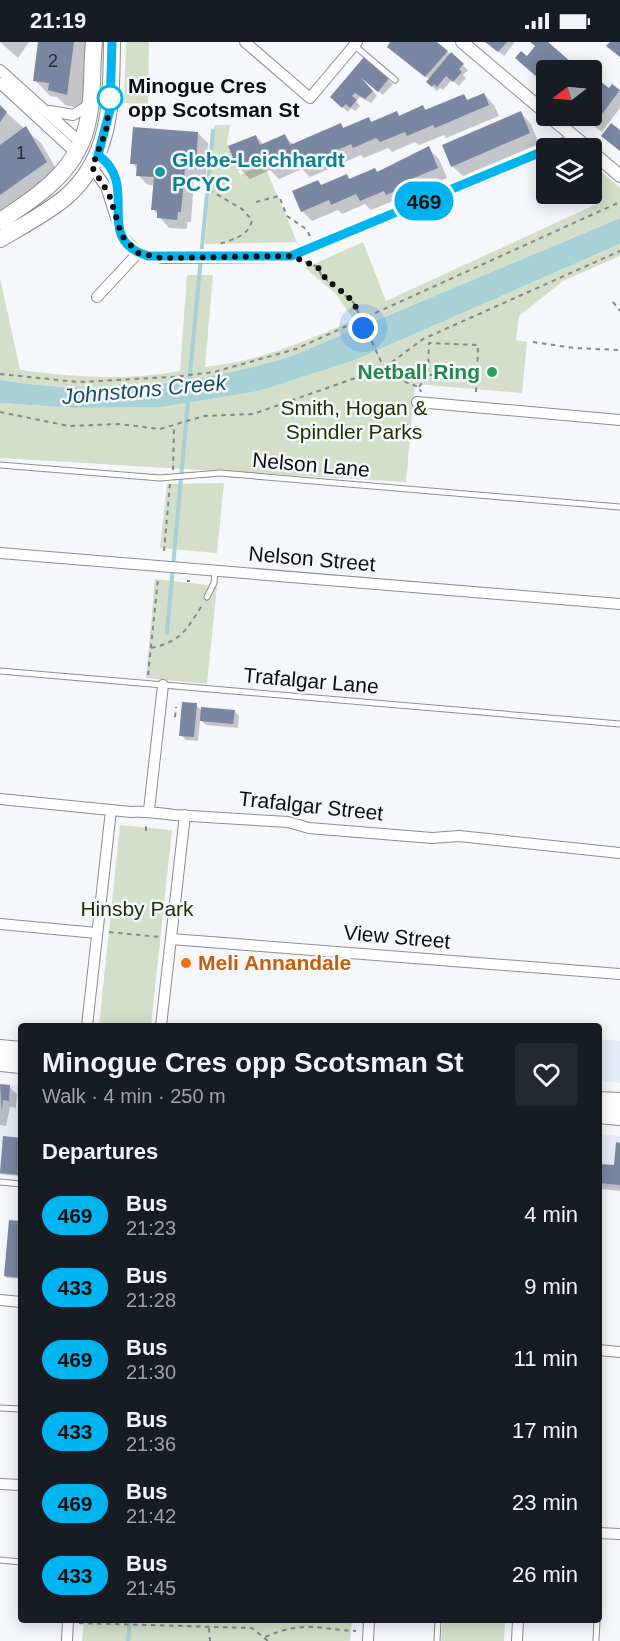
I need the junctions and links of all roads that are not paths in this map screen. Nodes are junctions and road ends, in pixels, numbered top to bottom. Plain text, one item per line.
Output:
1 (94, 42) edge
2 (112, 42) edge
3 (245, 42) edge
4 (462, 42) edge
5 (354, 43) edge
6 (0, 70) edge
7 (395, 80) dead end
8 (0, 83) edge
9 (91, 104) junction
10 (536, 104) edge
11 (44, 108) junction
12 (562, 126) edge
13 (576, 138) edge
14 (79, 148) junction
15 (536, 154) edge
16 (602, 160) edge
17 (95, 161) junction
18 (620, 176) edge
19 (0, 221) edge
20 (117, 225) junction
21 (0, 239) edge
22 (138, 253) junction
23 (97, 297) dead end
24 (417, 402) dead end
25 (620, 420) edge
26 (0, 465) edge
27 (620, 507) edge
28 (0, 553) edge
29 (215, 571) junction
30 (207, 597) road end
31 (620, 604) edge
32 (0, 672) edge
33 (163, 685) junction
34 (620, 724) edge
35 (0, 799) edge
36 (111, 810) junction
37 (149, 810) junction
38 (185, 815) junction
39 (620, 853) edge
40 (0, 924) edge
41 (102, 932) junction
42 (167, 938) junction
43 (620, 974) edge
44 (87, 1023) edge
45 (161, 1023) edge
46 (0, 1048) edge
47 (18, 1050) edge
48 (0, 1063) edge
49 (18, 1065) edge
50 (602, 1100) edge
51 (620, 1101) edge
52 (602, 1115) edge
53 (620, 1117) edge
54 (0, 1182) edge
55 (18, 1184) edge
56 (0, 1300) edge
57 (18, 1302) edge
58 (602, 1350) edge
59 (620, 1352) edge
60 (0, 1408) edge
61 (18, 1409) edge
62 (0, 1484) edge
63 (18, 1485) edge
64 (602, 1533) edge
65 (620, 1534) edge
66 (0, 1560) edge
67 (18, 1562) edge
68 (72, 1623) edge
69 (438, 1623) edge
70 (518, 1623) edge
71 (597, 1623) edge
72 (67, 1641) edge
73 (437, 1641) edge
74 (517, 1641) edge
75 (596, 1641) edge

1 - 9 main road
2 - 17 main road
3 - 5 street
4 - 10 street
5 - 7 lane
6 - 11 street
8 - 14 street
9 - 11 street
9 - 14 main road
11 - 14 street
12 - 13 street
14 - 17 main road
14 - 19 main road
15 - 22 street
16 - 18 street
17 - 20 street
17 - 20 street
17 - 21 main road
20 - 22 street
22 - 23 street
24 - 25 street
26 - 27 lane, Nelson Lane
28 - 29 street, Nelson Street
29 - 30 lane
29 - 31 street, Nelson Street
32 - 33 lane, Trafalgar Lane
33 - 34 lane, Trafalgar Lane
33 - 37 street
35 - 36 street, Trafalgar Street
36 - 37 street, Trafalgar Street
36 - 41 street
37 - 38 street, Trafalgar Street
38 - 39 street, Trafalgar Street
38 - 42 street
40 - 41 street
41 - 44 street
42 - 43 street, View Street
42 - 45 street
46 - 47 main road
48 - 49 main road
50 - 51 main road
52 - 53 main road
54 - 55 lane
56 - 57 street
58 - 59 street
60 - 61 lane
62 - 63 street
64 - 65 street
66 - 67 lane
68 - 72 street
69 - 73 lane
70 - 74 street
71 - 75 lane

